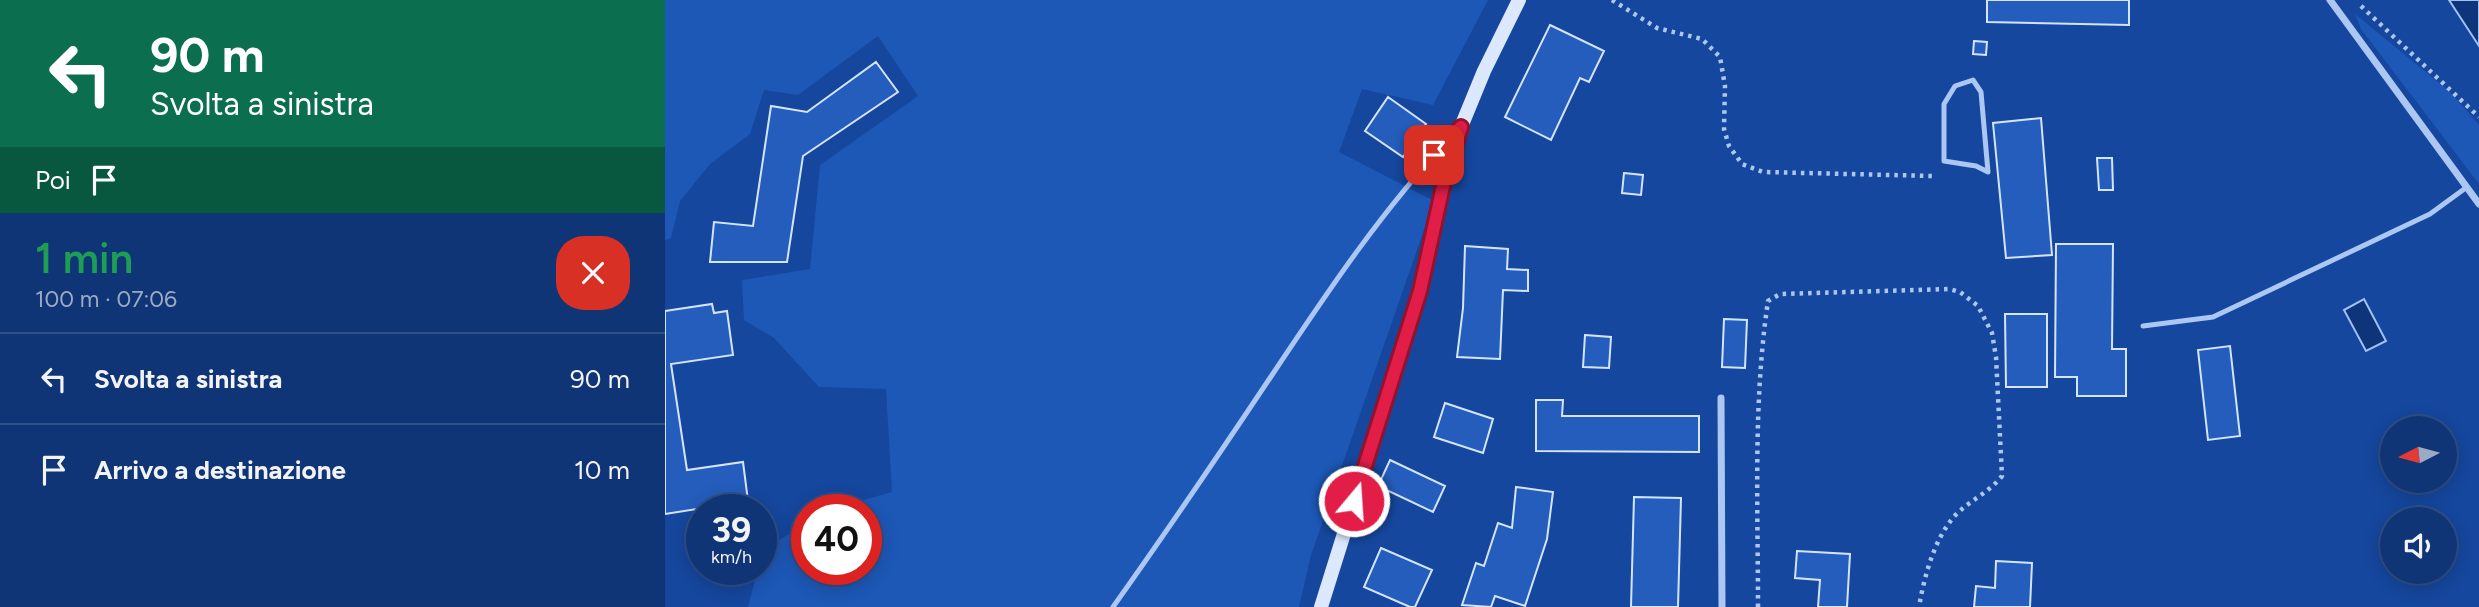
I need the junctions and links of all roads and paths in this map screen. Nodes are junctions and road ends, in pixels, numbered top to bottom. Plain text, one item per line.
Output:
1 (1520, 0) edge
2 (1612, 0) edge
3 (2330, 0) edge
4 (2357, 3) dead end
5 (2479, 117) edge
6 (1461, 127) junction
7 (1988, 172) joint
8 (1941, 176) dead end
9 (2467, 187) junction
10 (2479, 205) edge
11 (2143, 326) dead end
12 (1721, 398) dead end
13 (1112, 607) edge
14 (1321, 607) edge
15 (1722, 607) edge
16 (1758, 607) edge
17 (1919, 607) edge

1 - 6 street
2 - 8 path
3 - 9 street
4 - 5 path
6 - 13 lane
6 - 14 street
7 - 7 lane
9 - 10 street
9 - 11 lane
12 - 15 street
16 - 17 path

